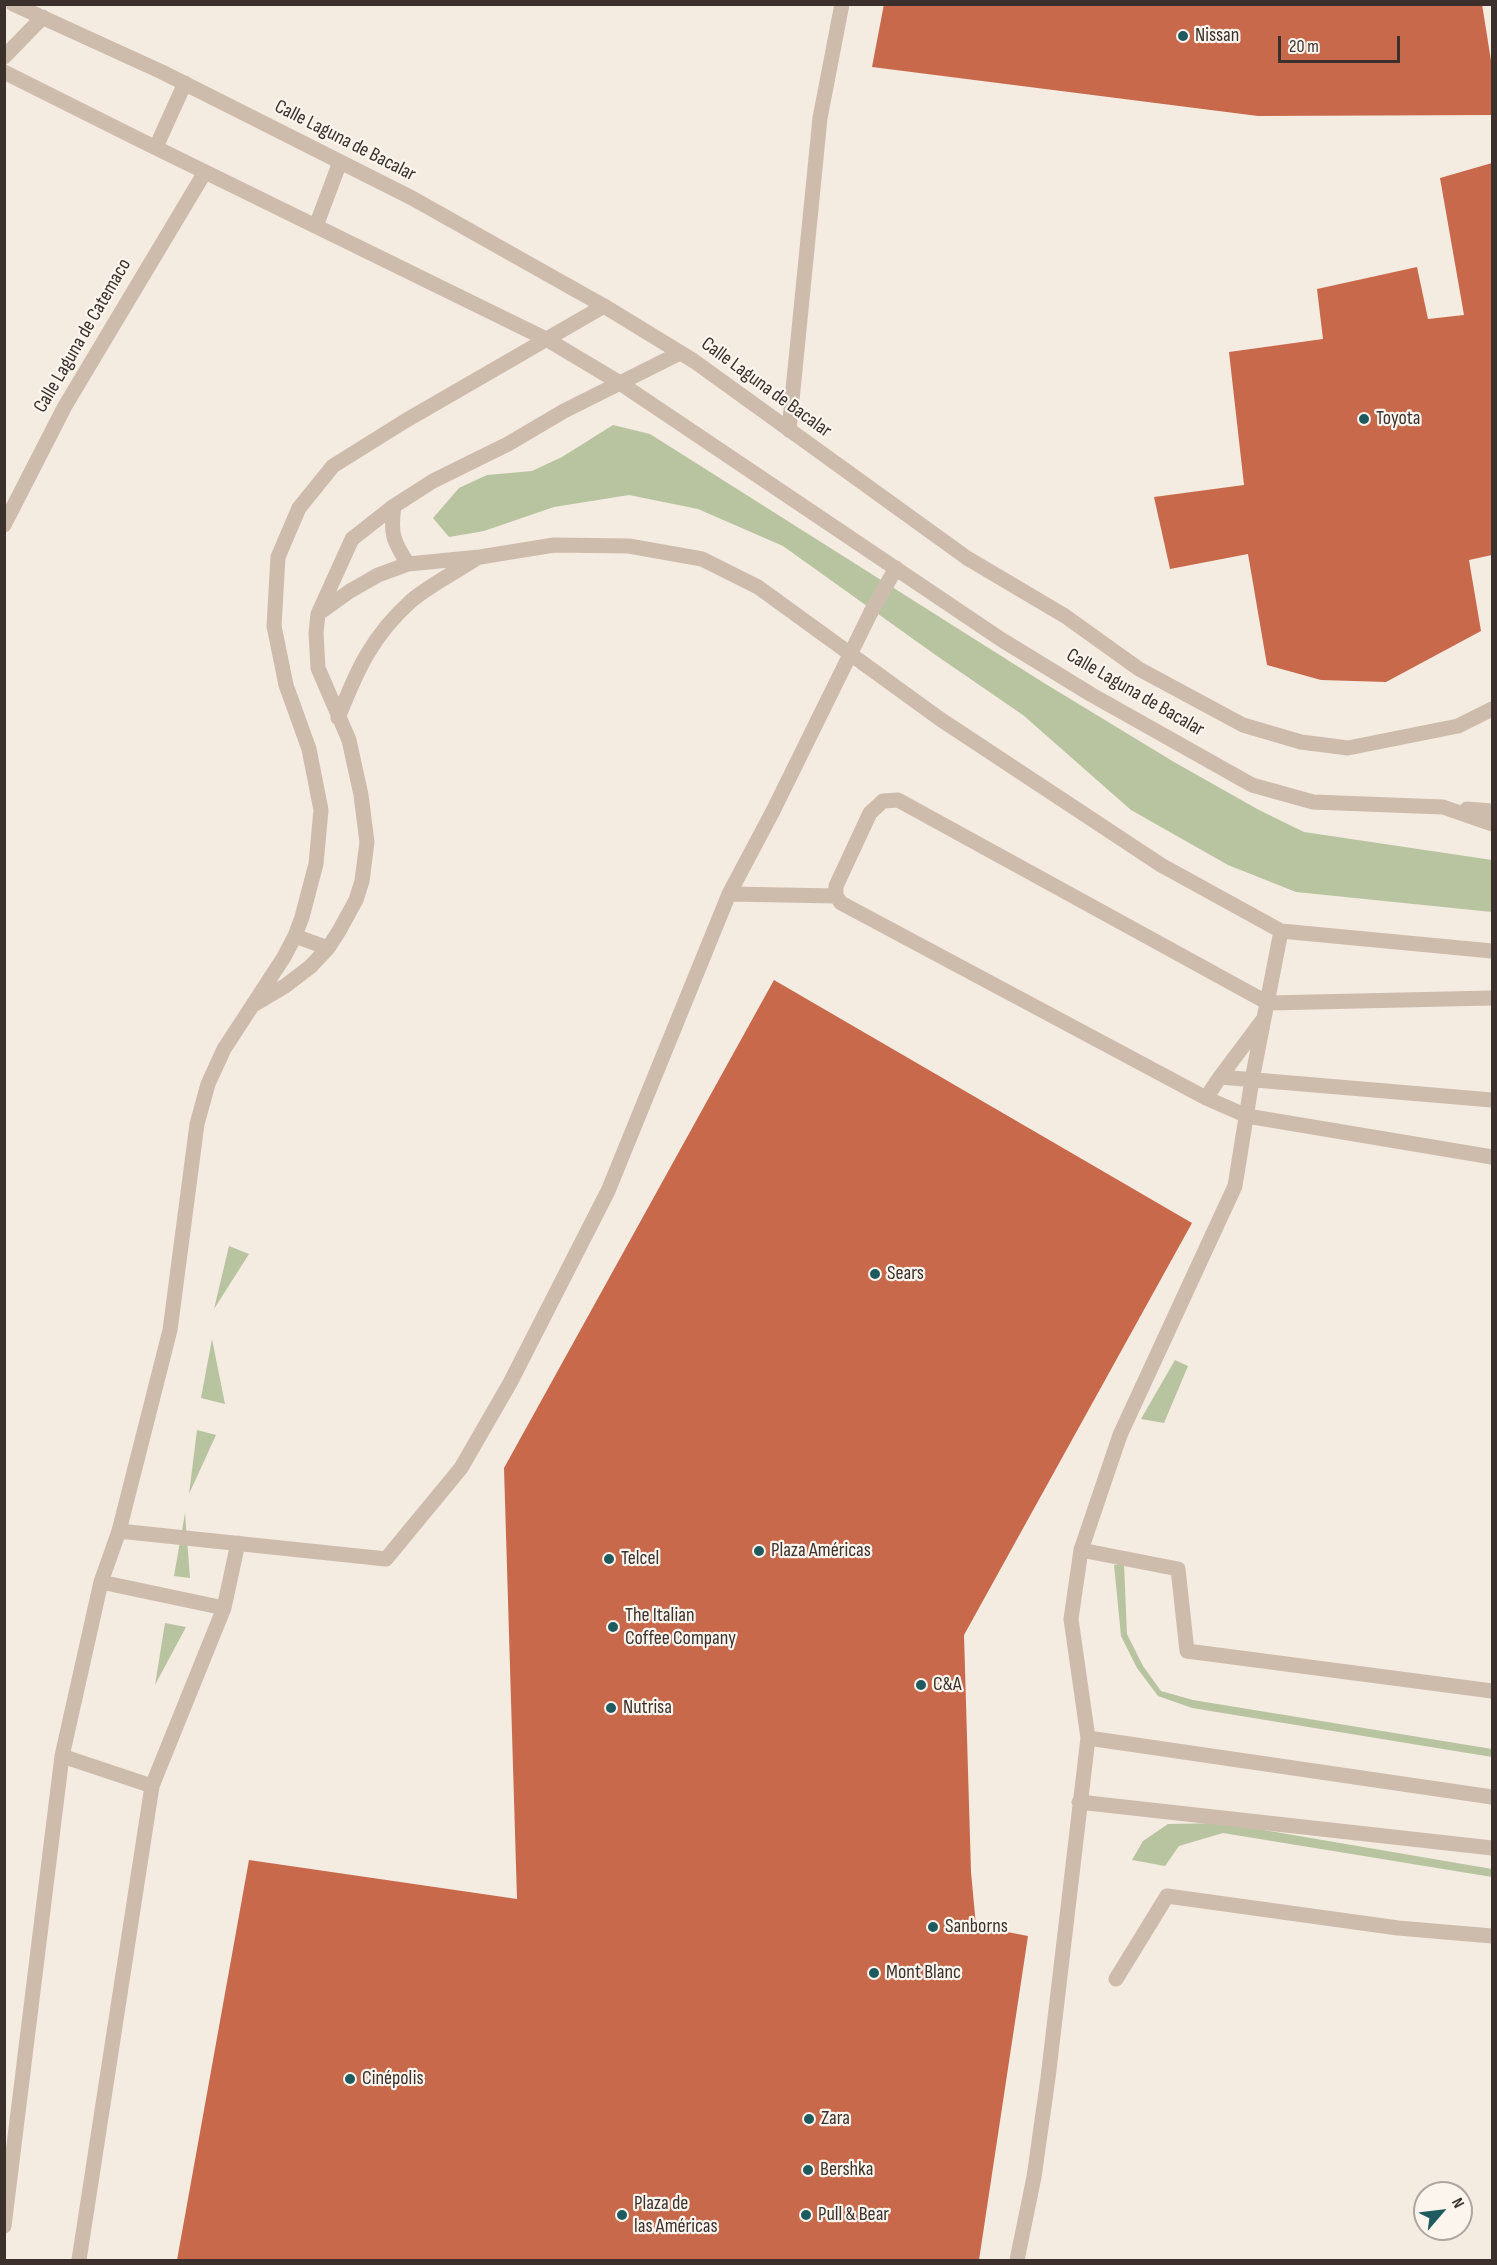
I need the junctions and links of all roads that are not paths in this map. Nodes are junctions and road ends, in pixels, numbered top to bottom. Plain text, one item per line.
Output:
1 (13, 4) edge
2 (842, 4) edge
3 (43, 17) junction
4 (4, 57) edge
5 (4, 72) edge
6 (185, 83) junction
7 (156, 147) junction
8 (340, 162) junction
9 (205, 172) junction
10 (316, 226) junction
11 (604, 306) junction
12 (548, 340) junction
13 (680, 353) junction
14 (620, 383) junction
15 (789, 430) junction
16 (394, 506) junction
17 (4, 525) edge
18 (480, 557) junction
19 (408, 564) junction
20 (896, 568) junction
21 (318, 614) junction
22 (1492, 709) edge
23 (338, 718) junction
24 (1492, 723) edge
25 (1458, 726) junction
26 (1443, 807) junction
27 (1492, 812) edge
28 (1492, 824) edge
29 (729, 894) junction
30 (836, 896) junction
31 (1281, 931) junction
32 (295, 936) junction
33 (328, 948) junction
34 (1492, 951) edge
35 (1492, 998) edge
36 (250, 1007) junction
37 (1267, 1010) junction
38 (1220, 1077) junction
39 (1252, 1080) junction
40 (1206, 1098) junction
41 (1492, 1100) edge
42 (1248, 1116) junction
43 (1492, 1157) edge
44 (119, 1532) junction
45 (238, 1543) junction
46 (1081, 1550) junction
47 (101, 1582) junction
48 (224, 1608) junction
49 (1492, 1691) edge
50 (1088, 1738) junction
51 (62, 1756) junction
52 (152, 1786) junction
53 (1492, 1797) edge
54 (1079, 1802) junction
55 (1492, 1848) edge
56 (1492, 1936) edge
57 (1116, 1979) dead end
58 (4, 2226) edge
59 (79, 2260) edge
60 (1017, 2260) edge

1 - 3 street, Calle Laguna de Bacalar
2 - 15 street
3 - 4 street
3 - 6 street, Calle Laguna de Bacalar
5 - 7 street, Calle Laguna de Bacalar
6 - 7 street
6 - 8 street, Calle Laguna de Bacalar
7 - 9 street, Calle Laguna de Bacalar
8 - 10 street
8 - 11 street, Calle Laguna de Bacalar
9 - 10 street, Calle Laguna de Bacalar
9 - 17 street, Calle Laguna de Catemaco
10 - 12 street, Calle Laguna de Bacalar
11 - 12 street
11 - 13 street, Calle Laguna de Bacalar
12 - 14 street, Calle Laguna de Bacalar
12 - 32 street
13 - 14 street
13 - 15 street, Calle Laguna de Bacalar
14 - 16 street
14 - 20 street, Calle Laguna de Bacalar
15 - 25 street, Calle Laguna de Bacalar
16 - 19 street
16 - 21 street
18 - 19 street
18 - 23 street
18 - 31 street
19 - 21 street
20 - 26 street, Calle Laguna de Bacalar
20 - 29 street, bridge
21 - 23 street
22 - 25 street, Calle Laguna de Bacalar
23 - 33 street
24 - 25 street
26 - 27 street
26 - 28 street, Calle Laguna de Bacalar
29 - 30 street
29 - 45 street
30 - 37 street
30 - 40 street
31 - 34 street
31 - 37 street
32 - 33 street
32 - 36 street
33 - 36 street
35 - 37 street
36 - 44 street
37 - 38 street
37 - 39 street
38 - 39 street
38 - 40 street
39 - 41 street
39 - 42 street
40 - 42 street
42 - 43 street
42 - 46 street
44 - 45 street
44 - 47 street
45 - 48 street
46 - 49 street
46 - 50 street
47 - 48 street
47 - 51 street
48 - 52 street
50 - 53 street
50 - 54 street
51 - 52 street
51 - 58 street
52 - 59 street
54 - 55 street
54 - 60 street
56 - 57 street

